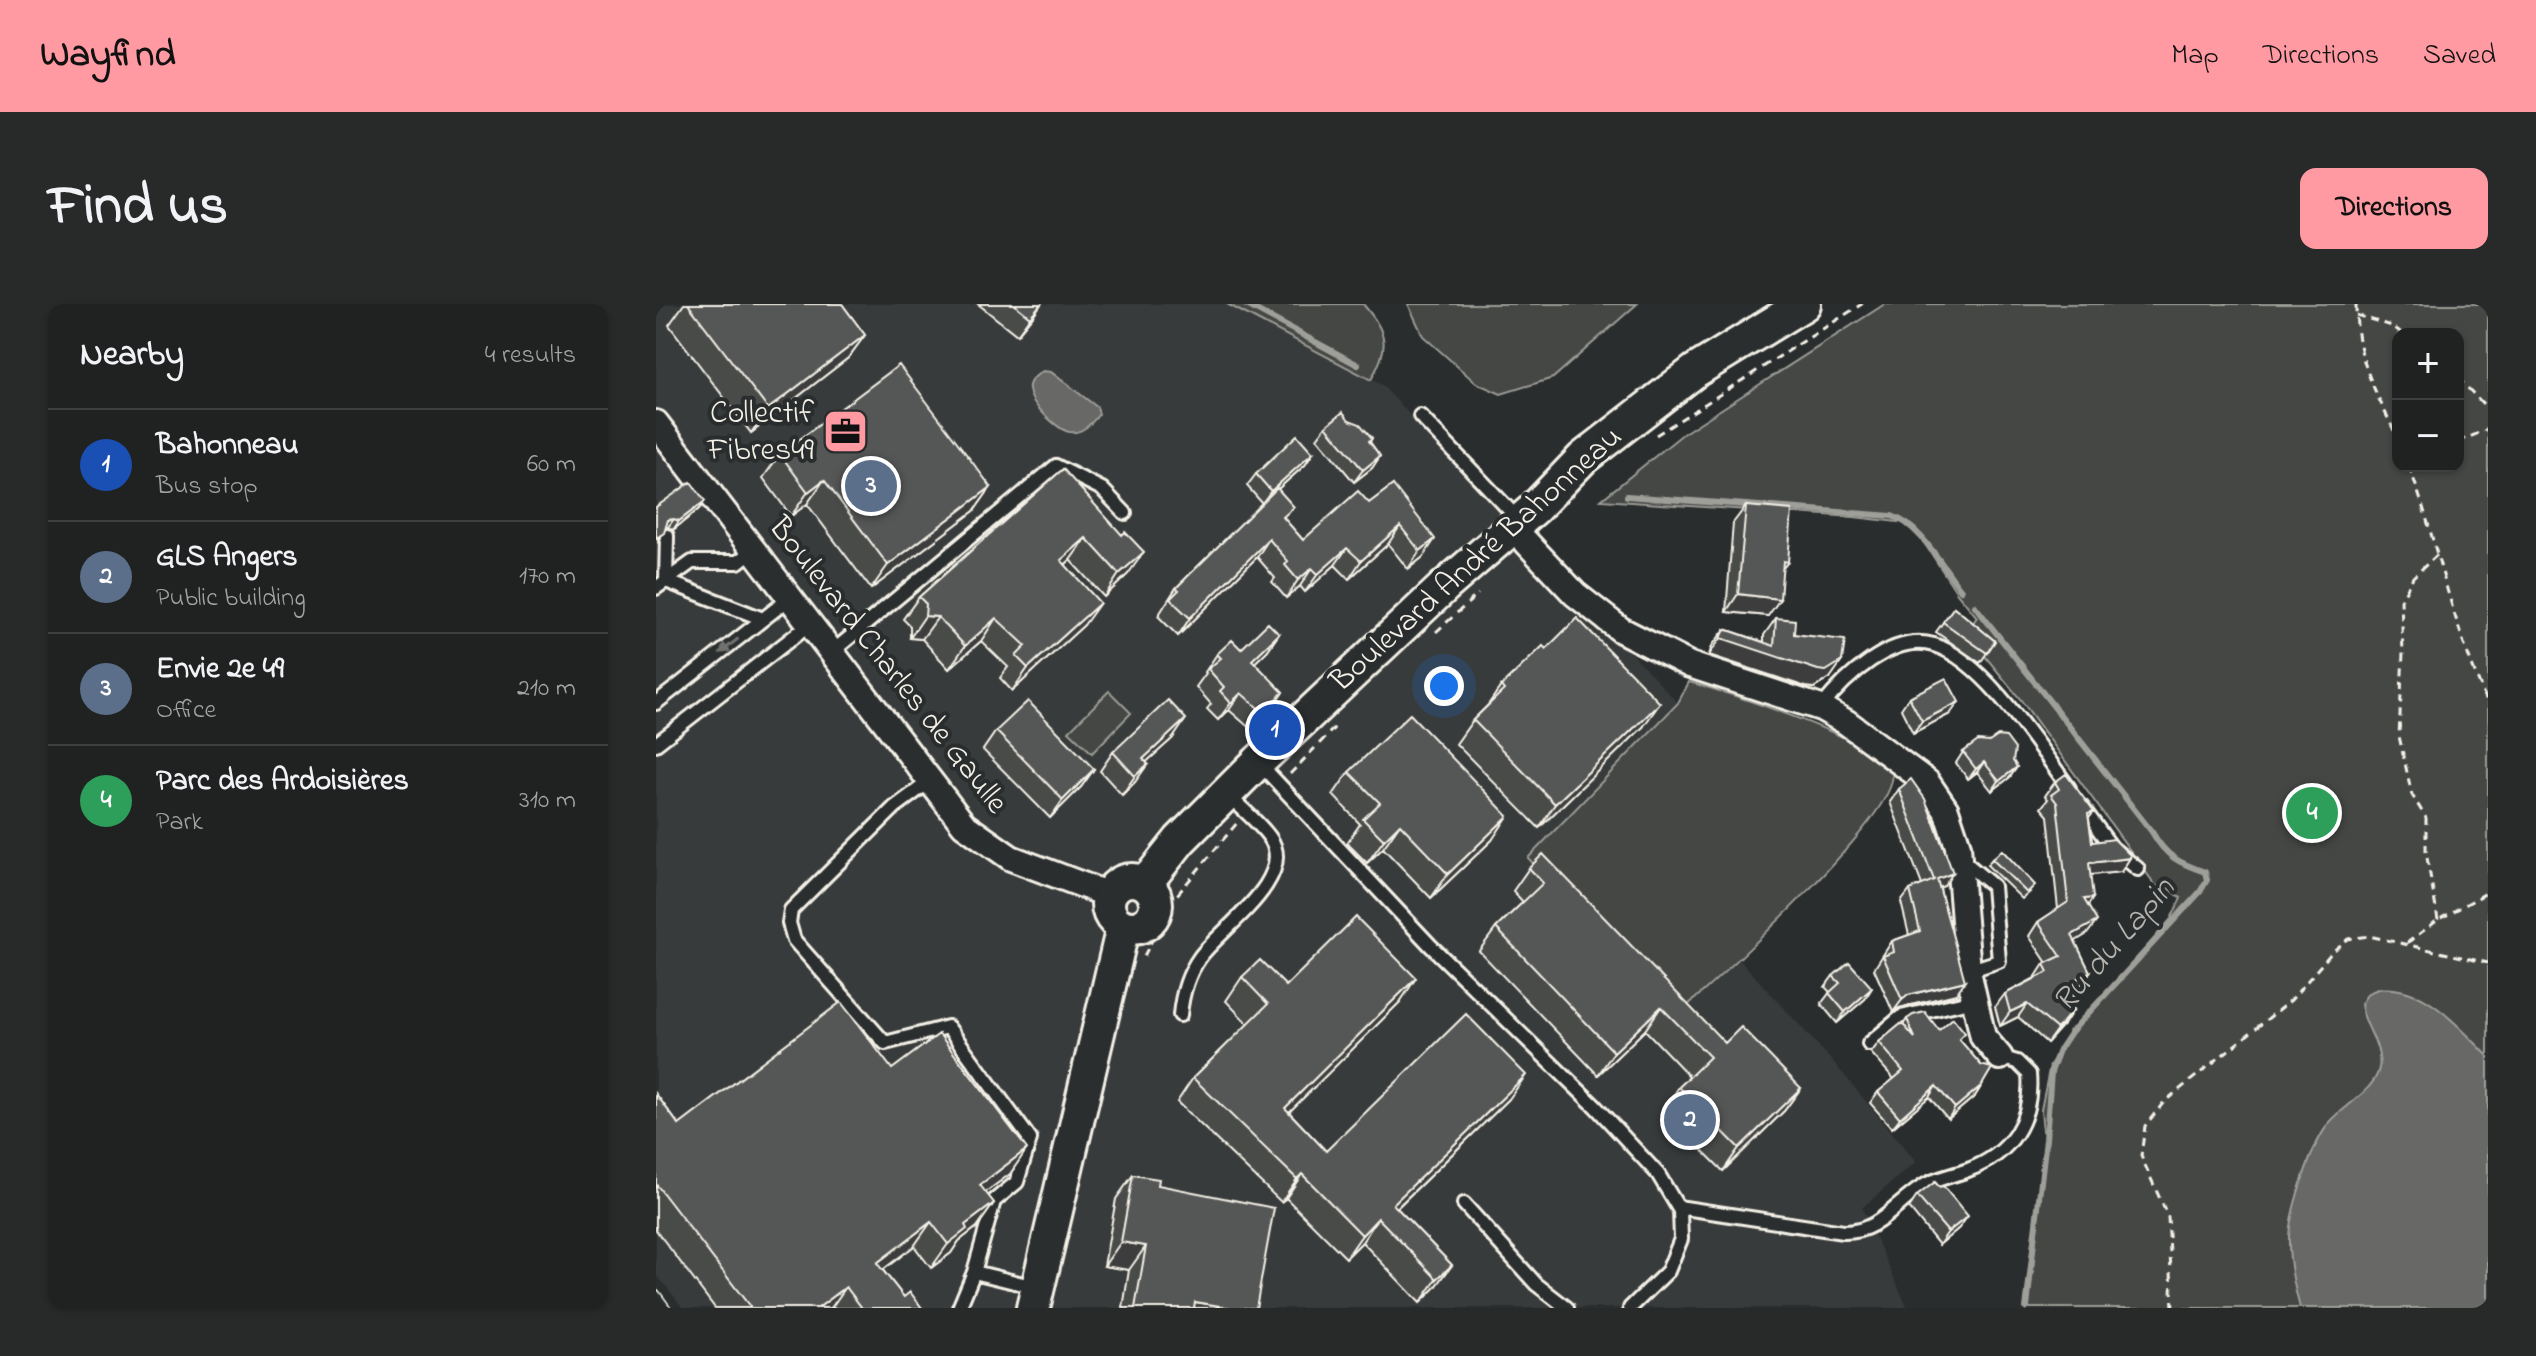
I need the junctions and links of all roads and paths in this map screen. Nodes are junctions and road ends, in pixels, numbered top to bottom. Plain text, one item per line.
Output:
1 (1804, 304) edge
2 (1862, 304) edge
3 (2356, 304) edge
4 (2356, 315) junction
5 (2395, 328) edge
6 (2464, 384) edge
7 (2488, 409) edge
8 (1420, 416) dead end
9 (656, 423) edge
10 (2392, 426) edge
11 (2488, 429) edge
12 (1654, 437) dead end
13 (2464, 439) edge
14 (2411, 472) edge
15 (1125, 513) dead end
16 (1516, 525) junction
17 (667, 536) edge
18 (753, 550) junction
19 (2437, 555) junction
20 (656, 571) edge
21 (661, 585) edge
22 (1480, 591) dead end
23 (790, 598) junction
24 (763, 619) junction
25 (810, 624) junction
26 (1433, 635) dead end
27 (832, 652) junction
28 (656, 703) edge
29 (2488, 703) edge
30 (1821, 708) junction
31 (1342, 720) dead end
32 (656, 744) edge
33 (1268, 773) junction
34 (930, 781) junction
35 (1237, 804) junction
36 (2138, 869) dead end
37 (1145, 884) junction
38 (2488, 892) edge
39 (1109, 895) junction
40 (2438, 920) junction
41 (1123, 927) junction
42 (2405, 944) junction
43 (1143, 959) dead end
44 (2488, 963) edge
45 (1974, 1000) junction
46 (1180, 1015) dead end
47 (1869, 1044) dead end
48 (2000, 1057) joint
49 (1464, 1204) dead end
50 (1678, 1207) junction
51 (974, 1272) junction
52 (1036, 1298) edge
53 (959, 1308) edge
54 (1567, 1308) edge
55 (1630, 1308) edge
56 (2173, 1308) edge

1 - 16 street, Boulevard André Bahonneau
2 - 12 path
3 - 4 path
4 - 5 path
4 - 10 path
6 - 7 path
8 - 16 lane
9 - 18 street, Boulevard Charles de Gaulle
11 - 13 path
14 - 19 path
15 - 27 lane
16 - 30 street
16 - 33 street, Boulevard André Bahonneau
17 - 21 lane
18 - 21 lane
18 - 23 street, Boulevard Charles de Gaulle
19 - 29 path
19 - 40 path
20 - 21 lane
21 - 24 lane
22 - 26 path
23 - 24 lane
23 - 25 street, Boulevard Charles de Gaulle
24 -> 28 lane
25 - 27 street, Boulevard Charles de Gaulle
25 - 32 lane
27 - 34 street, Boulevard Charles de Gaulle
30 - 36 lane
30 - 45 street
31 - 33 path
33 - 35 street, Boulevard André Bahonneau
33 - 50 lane
34 - 39 street, Boulevard Charles de Gaulle
34 - 51 lane
35 - 37 street, Boulevard André Bahonneau
35 - 43 path
35 - 46 lane
37 - 39 street
37 - 41 street
38 - 40 path
39 - 41 street
40 - 42 path
41 - 52 street
42 - 44 path
42 - 56 path
45 - 47 lane
45 - 48 street
48 - 50 lane
49 - 54 lane
50 - 55 lane
51 - 52 lane
51 - 53 lane

